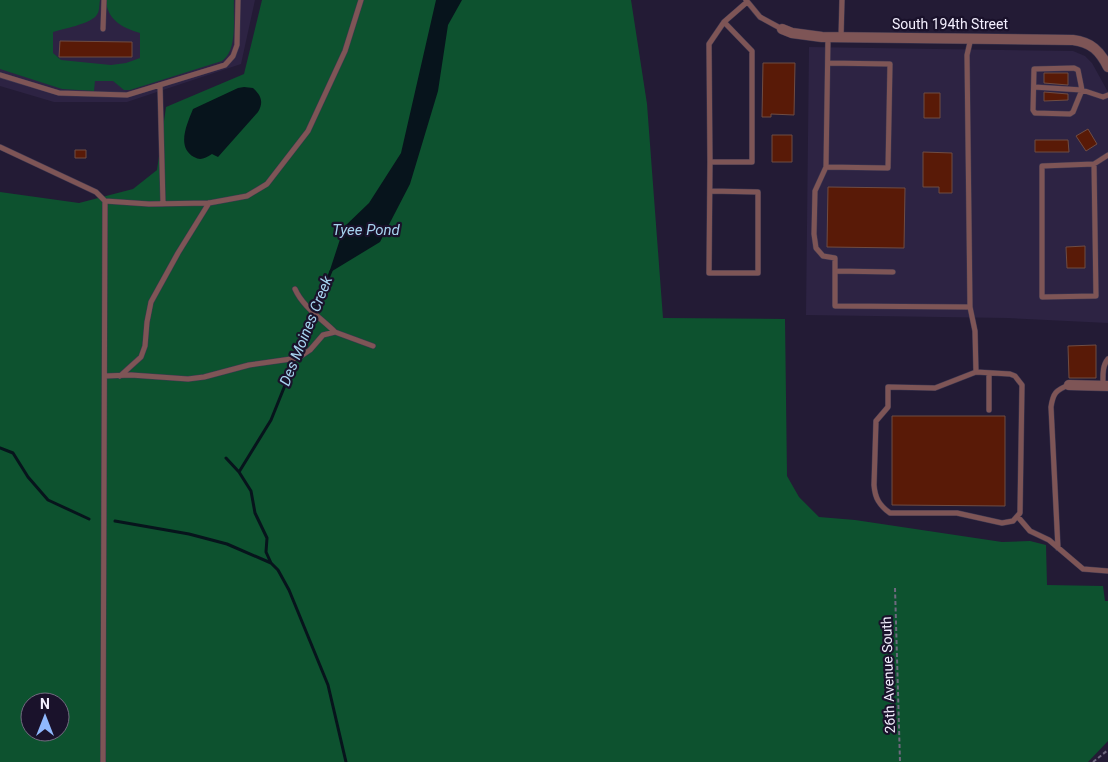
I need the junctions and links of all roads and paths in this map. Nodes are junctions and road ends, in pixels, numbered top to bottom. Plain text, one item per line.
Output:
1 (104, 0) edge
2 (238, 0) edge
3 (361, 0) edge
4 (842, 0) edge
5 (746, 1) edge
6 (724, 22) junction
7 (103, 29) dead end
8 (782, 29) joint
9 (828, 37) junction
10 (841, 37) junction
11 (971, 38) junction
12 (828, 63) junction
13 (1108, 66) edge
14 (0, 75) edge
15 (160, 85) junction
16 (1034, 88) junction
17 (1082, 90) junction
18 (1108, 95) edge
19 (0, 147) edge
20 (1108, 155) edge
21 (710, 162) junction
22 (1094, 164) junction
23 (826, 167) junction
24 (710, 191) junction
25 (105, 201) junction
26 (209, 203) junction
27 (162, 204) junction
28 (835, 271) junction
29 (893, 272) dead end
30 (295, 289) dead end
31 (970, 307) junction
32 (334, 332) junction
33 (374, 346) dead end
34 (1108, 358) edge
35 (976, 372) junction
36 (989, 373) junction
37 (105, 376) junction
38 (120, 376) junction
39 (1069, 386) joint
40 (1106, 386) edge
41 (989, 410) dead end
42 (1018, 517) junction
43 (1058, 548) junction
44 (1108, 571) edge
45 (895, 588) dead end
46 (1108, 750) edge
47 (103, 762) edge
48 (900, 762) edge
49 (1093, 762) edge

1 - 7 lane
2 - 15 lane
3 - 26 lane
4 - 10 lane
5 - 6 lane
5 - 8 lane
6 - 21 lane
6 - 21 lane
8 - 9 street, South 194th Street
9 - 10 street, South 194th Street
9 - 12 lane
10 - 11 street, South 194th Street
11 - 13 street, South 194th Street
11 - 31 lane
12 - 23 lane
12 - 23 lane
14 - 15 lane
15 - 27 lane
16 - 17 lane
16 - 17 lane
16 - 17 lane
17 - 18 lane
19 - 25 lane
20 - 22 lane
21 - 24 lane
22 - 22 lane
23 - 28 lane
24 - 24 lane
25 - 27 lane
25 - 37 lane
26 - 27 lane
26 - 38 lane
28 - 29 lane
28 - 31 lane
30 - 32 lane
31 - 35 lane
32 - 33 lane
32 - 38 lane
34 - 40 lane
35 - 36 lane
35 - 42 lane
36 - 41 lane
36 - 42 lane
37 - 38 lane
37 - 47 lane
39 - 40 street
39 - 43 lane
42 - 43 lane
43 - 44 lane
45 - 48 path, 26th Avenue South
46 - 49 path

